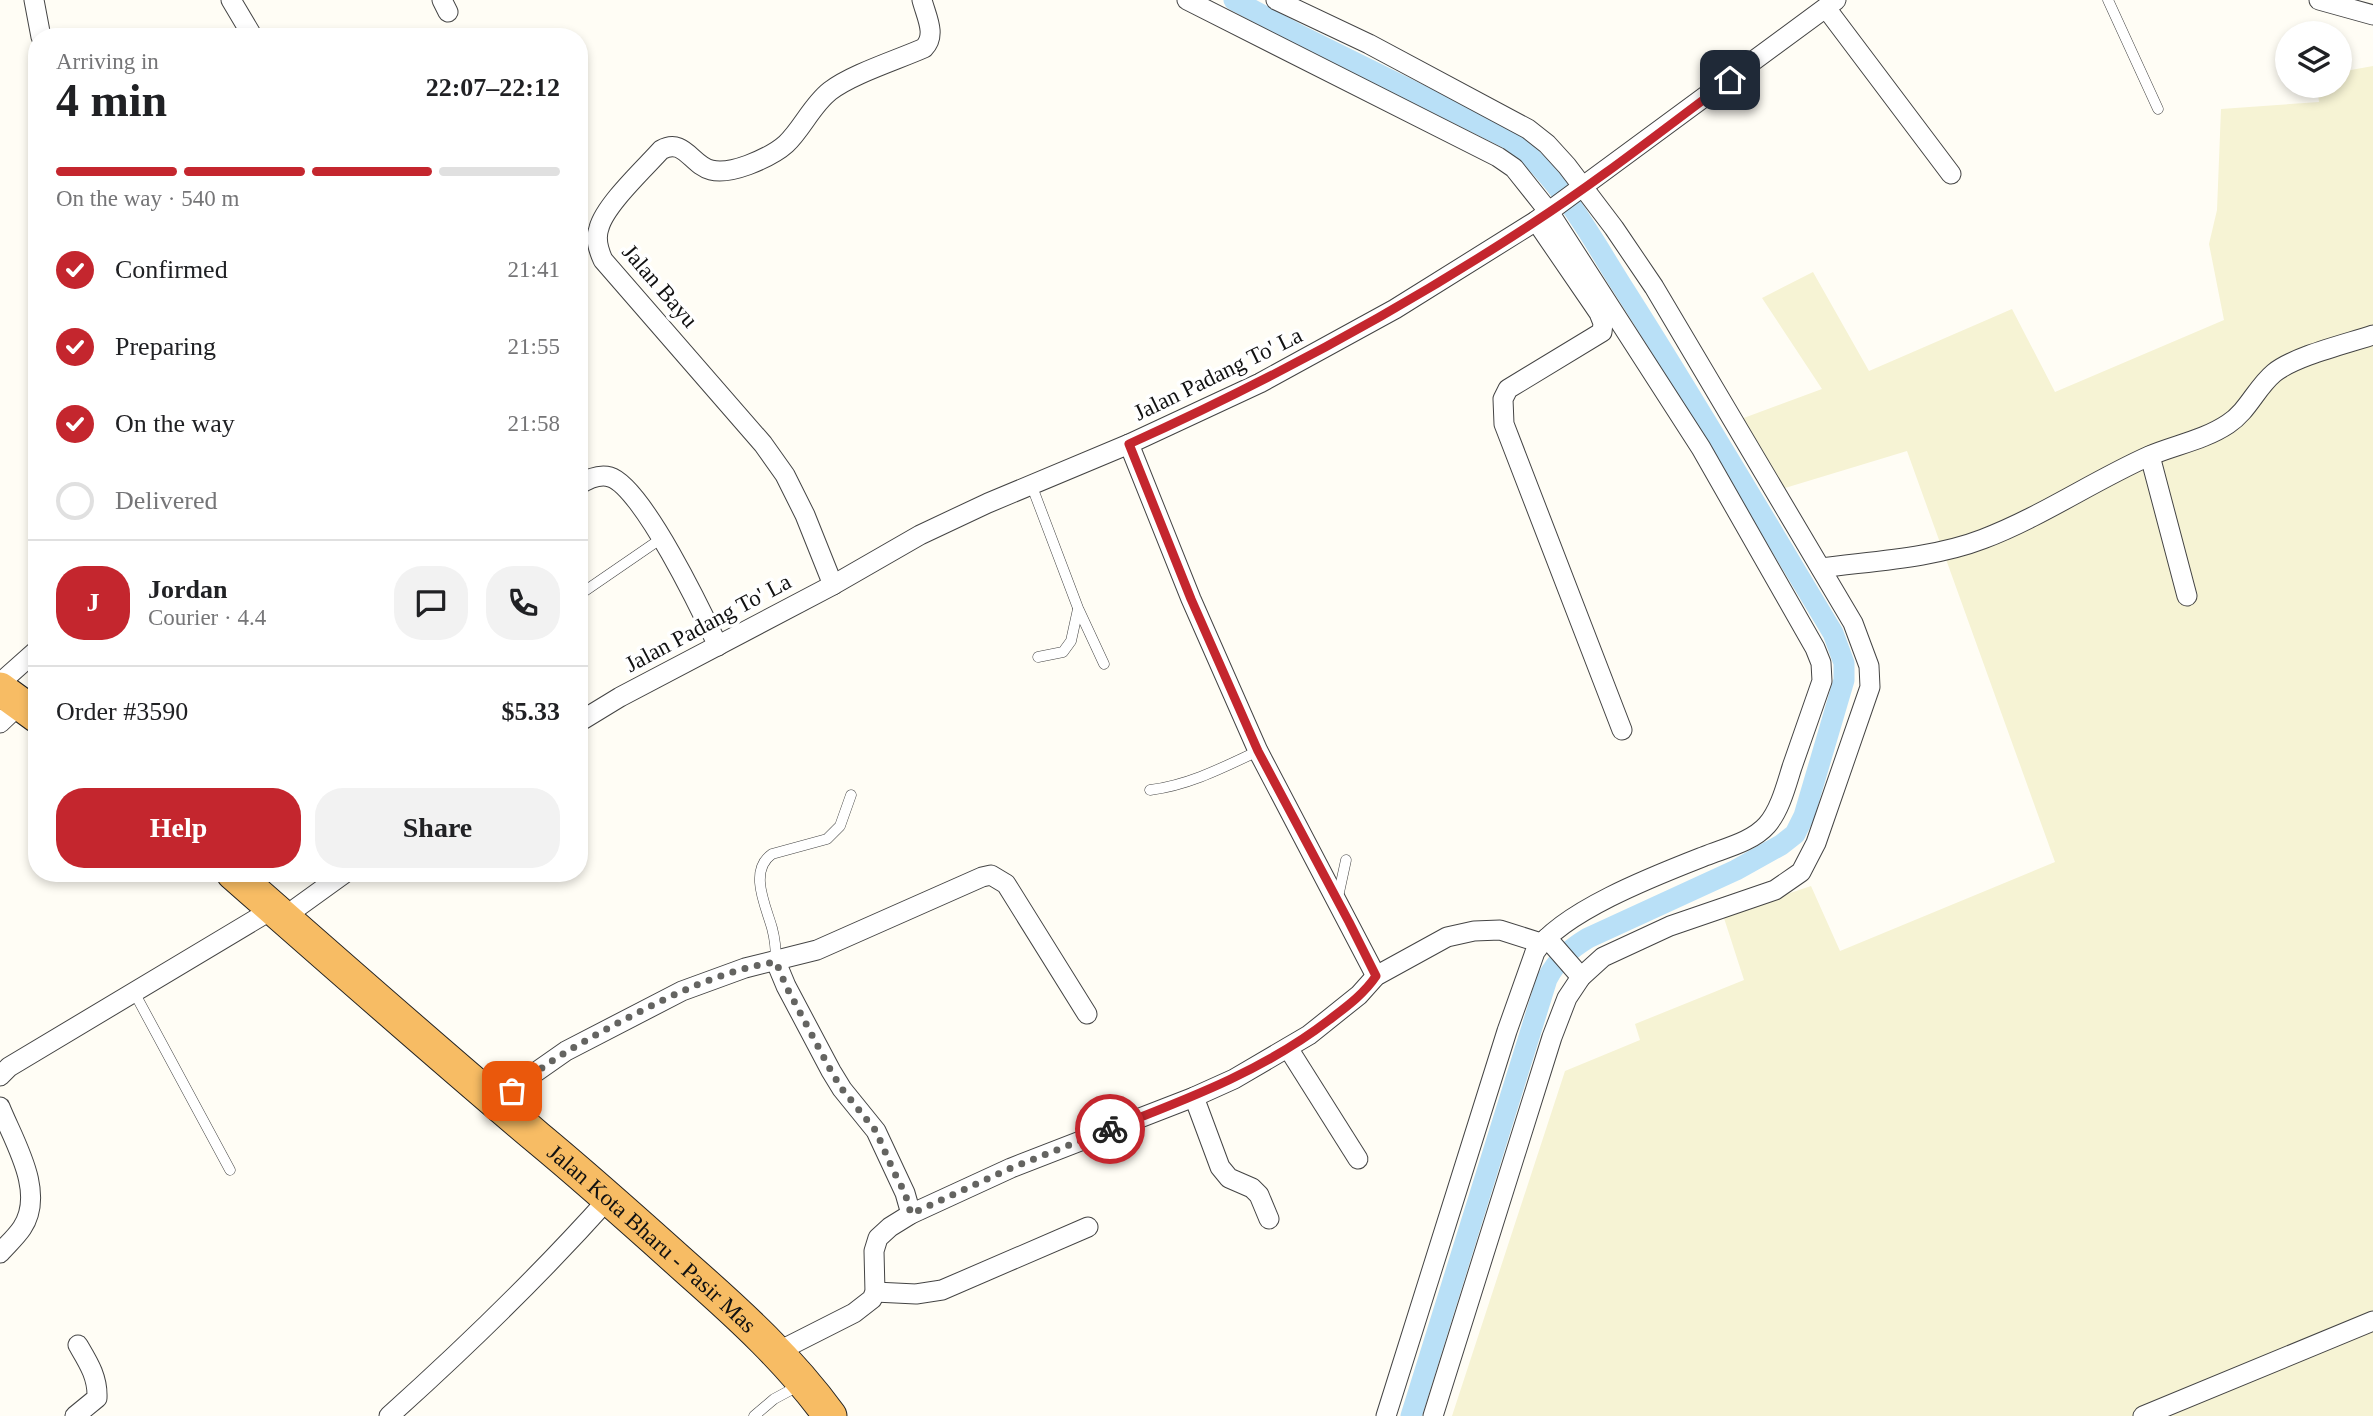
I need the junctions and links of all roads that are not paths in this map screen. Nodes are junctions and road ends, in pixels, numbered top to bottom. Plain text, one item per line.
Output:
1 (33, 0) edge
2 (232, 0) edge
3 (922, 0) edge
4 (1187, 0) edge
5 (1276, 0) edge
6 (2108, 0) edge
7 (2319, 0) edge
8 (1831, 4) edge
9 (2373, 15) edge
10 (39, 28) edge
11 (248, 28) edge
12 (2158, 109) dead end
13 (1951, 174) dead end
14 (1580, 190) junction
15 (1547, 214) junction
16 (2373, 335) edge
17 (1129, 444) junction
18 (2150, 456) junction
19 (588, 481) edge
20 (1031, 484) junction
21 (662, 538) junction
22 (1821, 568) junction
23 (833, 585) junction
24 (588, 589) edge
25 (2187, 596) dead end
26 (1078, 608) junction
27 (719, 646) junction
28 (1038, 657) dead end
29 (1104, 664) dead end
30 (28, 668) edge
31 (11, 703) edge
32 (588, 711) edge
33 (1622, 730) dead end
34 (1258, 751) junction
35 (1150, 790) dead end
36 (851, 795) dead end
37 (1346, 860) dead end
38 (243, 882) edge
39 (330, 882) edge
40 (1338, 901) junction
41 (279, 913) junction
42 (1546, 941) junction
43 (776, 962) junction
44 (1579, 974) junction
45 (1376, 976) junction
46 (134, 992) junction
47 (1087, 1014) dead end
48 (1288, 1048) junction
49 (0, 1076) edge
50 (1194, 1097) junction
51 (497, 1104) junction
52 (0, 1107) edge
53 (1358, 1159) dead end
54 (230, 1170) dead end
55 (609, 1198) junction
56 (911, 1214) junction
57 (1269, 1219) dead end
58 (1088, 1227) dead end
59 (0, 1253) edge
60 (875, 1292) junction
61 (2373, 1321) edge
62 (78, 1345) dead end
63 (777, 1352) junction
64 (805, 1382) junction
65 (75, 1416) edge
66 (388, 1416) edge
67 (754, 1416) edge
68 (830, 1416) edge
69 (1386, 1416) edge
70 (1433, 1416) edge
71 (2143, 1416) edge

1 - 10 street
2 - 11 street
3 - 23 street, Jalan Bayu
4 - 15 street
5 - 14 street
6 - 12 lane
7 - 9 street
8 - 13 street
8 - 14 street, Jalan Padang To' La
14 - 15 street, Jalan Padang To' La
14 - 22 street
15 - 17 street, Jalan Padang To' La
15 - 33 street
15 - 42 street
16 - 18 street
17 - 20 street, Jalan Padang To' La
17 - 34 street
18 - 22 street
18 - 25 street
19 - 21 street
20 - 23 street, Jalan Padang To' La
20 - 26 lane
21 - 24 lane
21 - 27 street
22 - 44 street
23 - 27 street, Jalan Padang To' La
26 - 28 lane
26 - 29 lane
27 - 32 street, Jalan Padang To' La
30 - 31 street
34 - 35 lane
34 - 40 street
36 - 43 lane
37 - 40 lane
38 - 41 highway, Jalan Kota Bharu - Pasir Mas
39 - 41 street
40 - 45 street
41 - 46 street
41 - 51 highway, Jalan Kota Bharu - Pasir Mas
42 - 44 street
42 - 45 street
42 - 69 street
43 - 47 street
43 - 51 street
43 - 56 street
44 - 70 street
45 - 48 street
46 - 49 street
46 - 54 lane
48 - 50 street
48 - 53 street
50 - 56 street
50 - 57 street
51 - 55 highway, Jalan Kota Bharu - Pasir Mas
52 - 59 street
55 - 63 highway, Jalan Kota Bharu - Pasir Mas
55 - 66 street
56 - 60 street
58 - 60 street
60 - 63 street
61 - 71 street
62 - 65 street
63 - 64 highway, Jalan Kota Bharu - Pasir Mas
64 - 67 lane
64 - 68 highway, Jalan Kota Bharu - Pasir Mas

